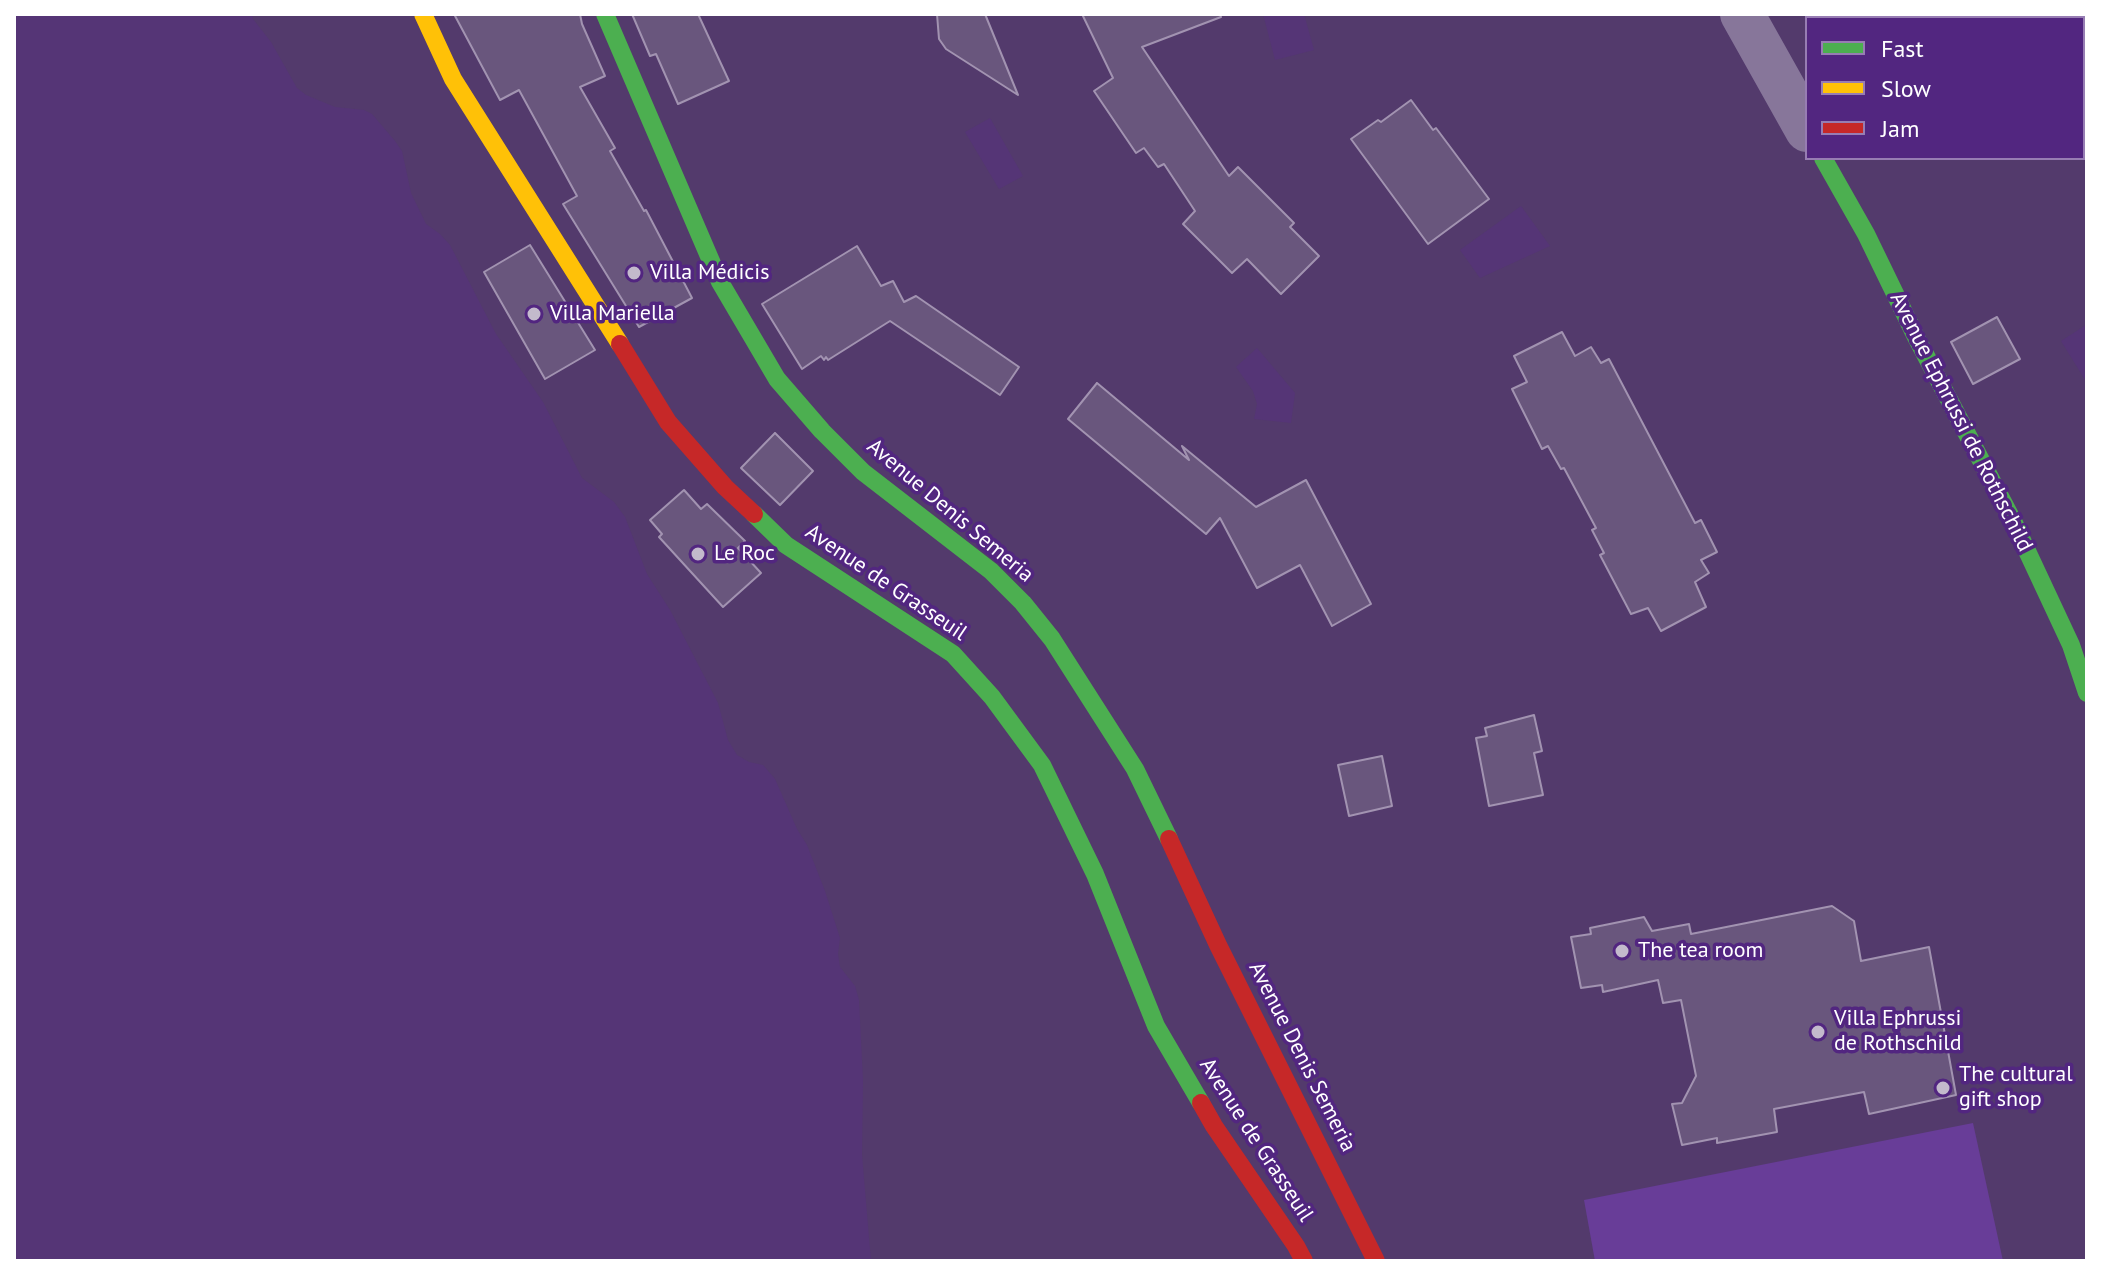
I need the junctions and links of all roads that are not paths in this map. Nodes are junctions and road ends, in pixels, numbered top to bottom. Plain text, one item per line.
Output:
1 (423, 14) edge
2 (605, 14) edge
3 (1742, 14) edge
4 (1805, 126) edge
5 (1824, 160) edge
6 (2087, 693) edge
7 (1304, 1261) edge
8 (1376, 1261) edge

1 - 7 street, Avenue de Grasseuil
2 - 8 street, Avenue Denis Semeria
3 - 4 street
5 - 6 street, Avenue Ephrussi de Rothschild

